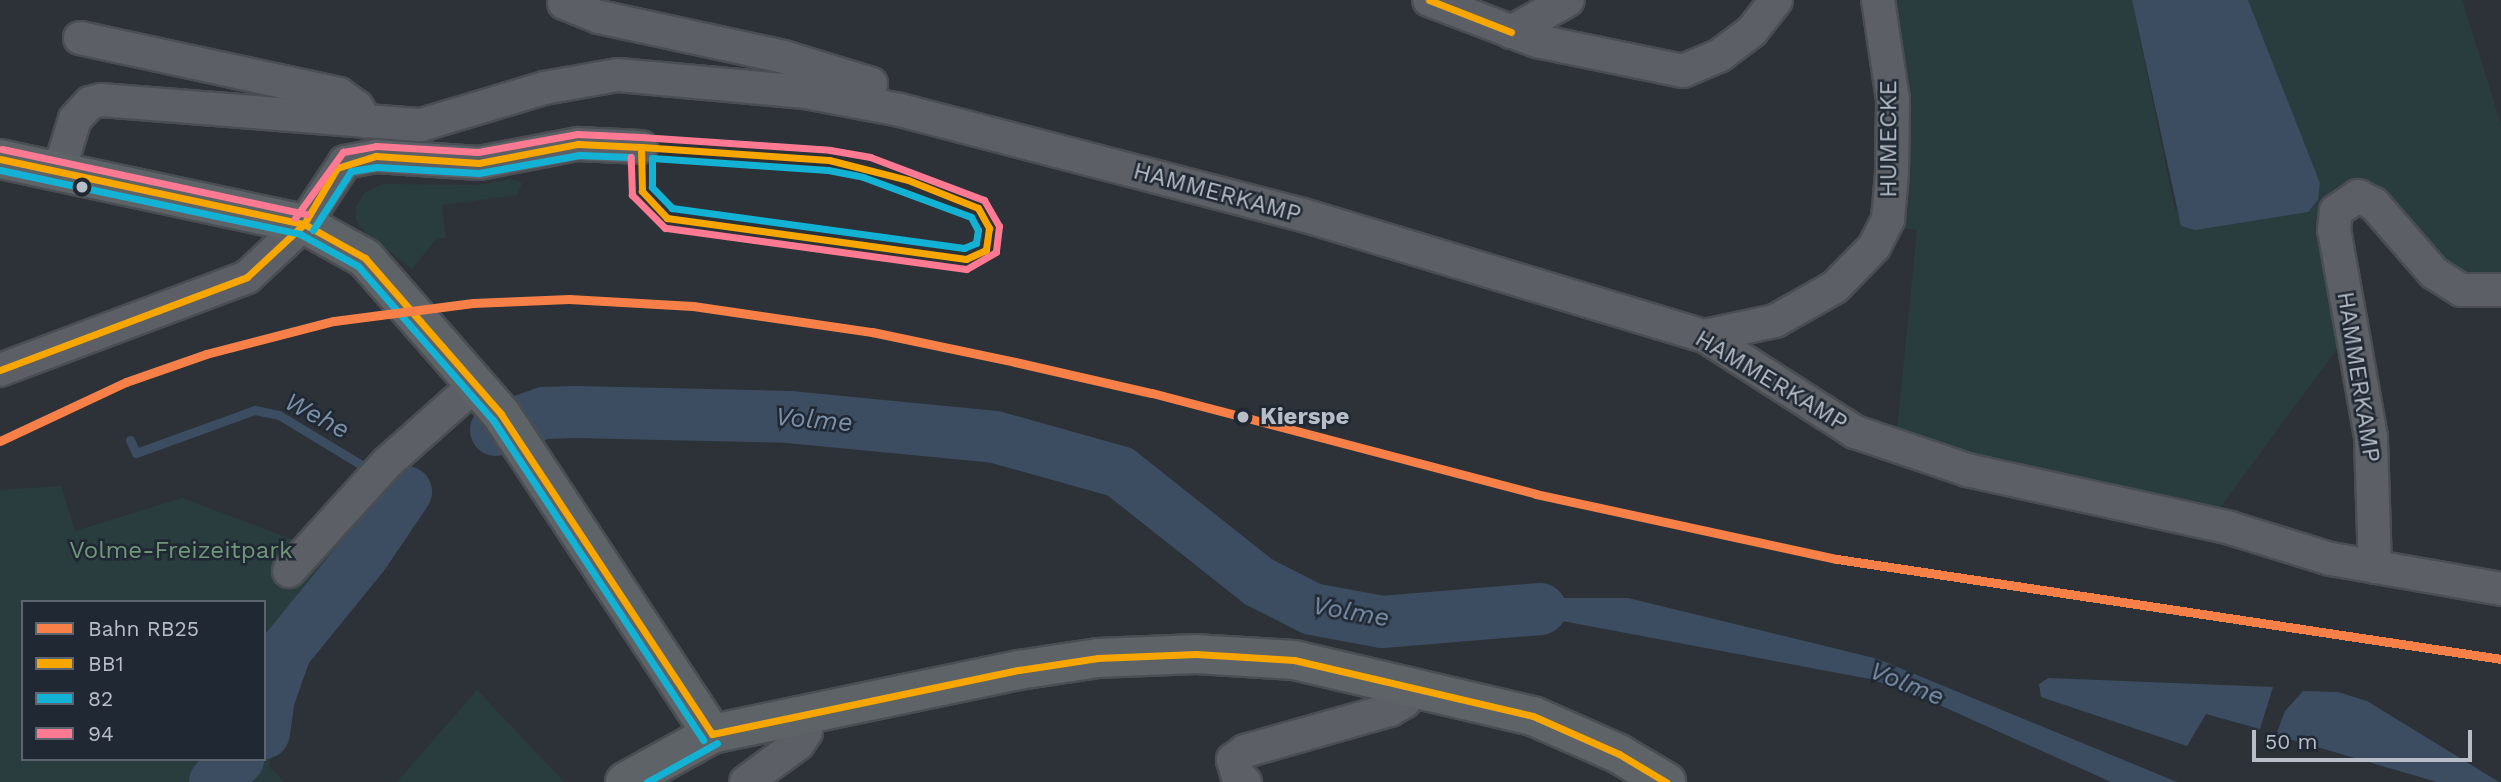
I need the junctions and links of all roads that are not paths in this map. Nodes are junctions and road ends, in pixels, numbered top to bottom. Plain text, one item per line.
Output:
1 (1429, 0) edge
2 (1568, 0) edge
3 (1776, 0) edge
4 (1878, 0) edge
5 (564, 3) dead end
6 (1511, 32) junction
7 (80, 38) dead end
8 (868, 103) junction
9 (366, 122) junction
10 (641, 147) dead end
11 (0, 159) edge
12 (59, 171) junction
13 (304, 224) junction
14 (2501, 290) edge
15 (1705, 336) junction
16 (0, 370) edge
17 (477, 383) junction
18 (2375, 567) junction
19 (289, 571) dead end
20 (2501, 589) edge
21 (1408, 684) junction
22 (807, 714) junction
23 (712, 734) junction
24 (625, 782) edge
25 (746, 782) edge
26 (1245, 782) edge
27 (1666, 782) edge

1 - 6 street
2 - 6 street
3 - 6 street
4 - 15 street, HUMECKE
5 - 8 street
7 - 9 street
8 - 9 street, HAMMERKAMP
8 - 15 street, HAMMERKAMP
9 - 12 street, HAMMERKAMP
10 - 13 street
11 - 12 main road
12 - 13 main road
13 - 16 street
13 - 17 main road
14 - 18 street, HAMMERKAMP
15 - 18 street, HAMMERKAMP
17 - 19 street
17 - 23 main road
18 - 20 street, HAMMERKAMP
21 - 22 main road
21 - 26 street
21 - 27 main road
22 - 23 main road
22 - 25 street
23 - 24 main road

